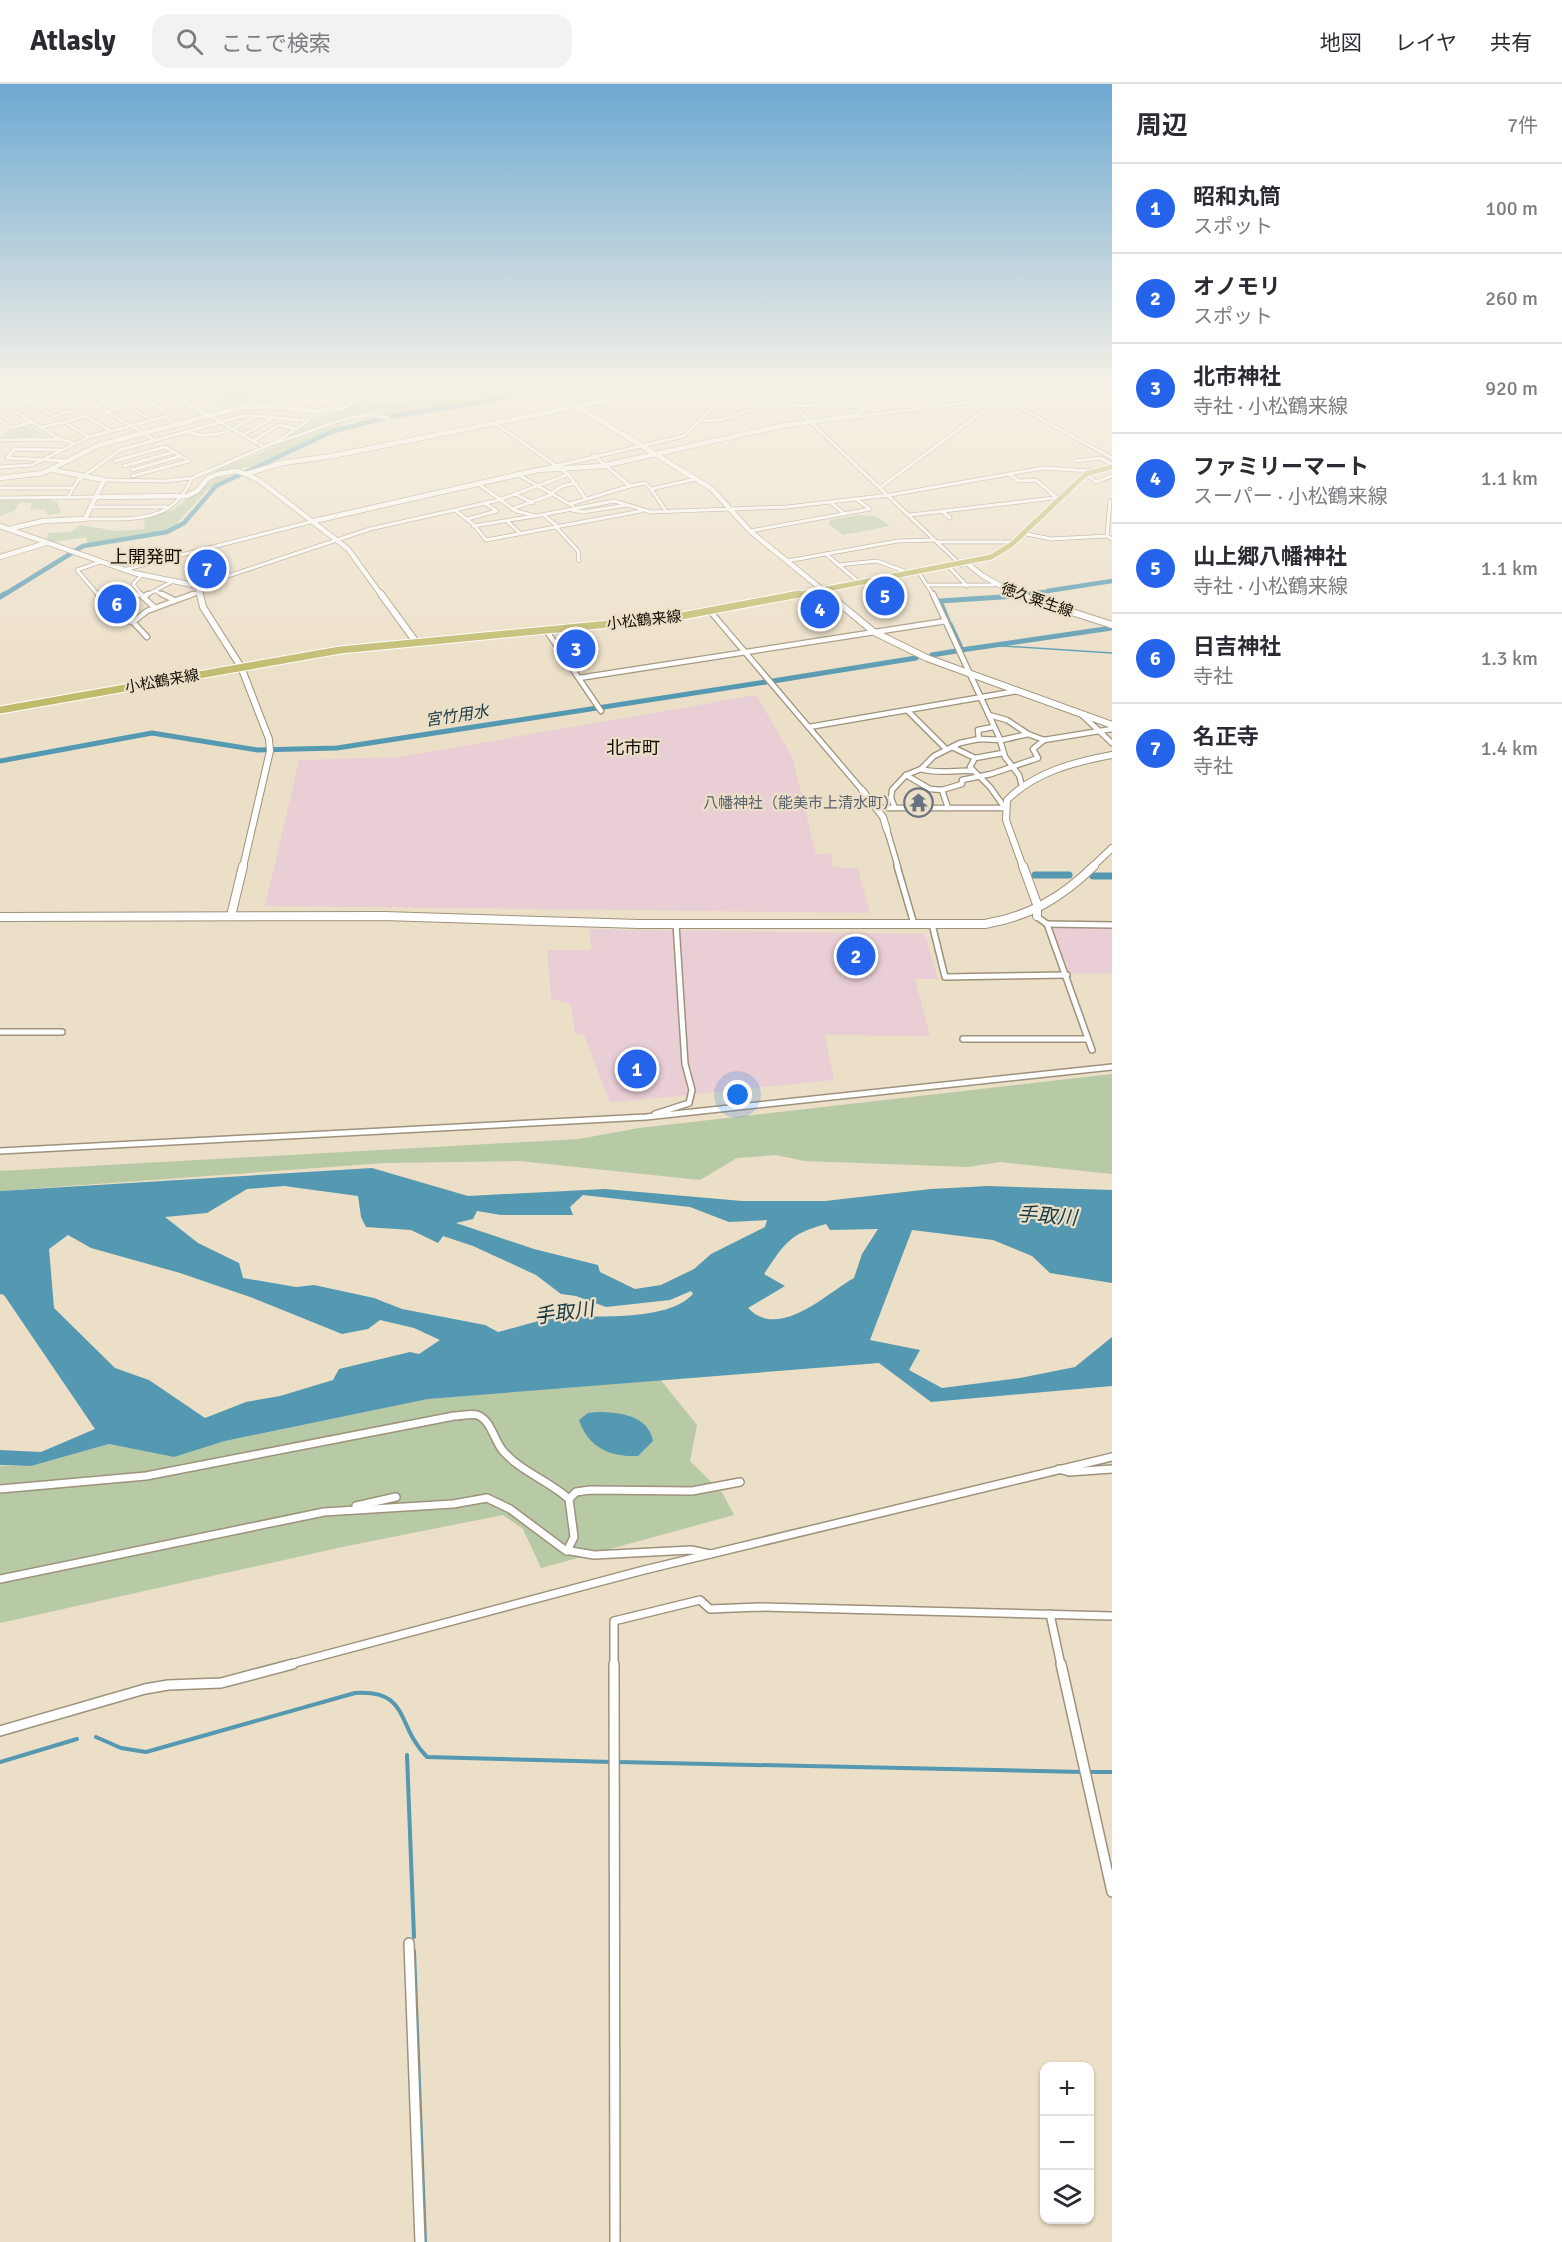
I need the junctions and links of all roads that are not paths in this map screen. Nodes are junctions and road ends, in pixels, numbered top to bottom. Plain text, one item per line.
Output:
1 (76, 485) edge
2 (102, 485) edge
3 (189, 485) edge
4 (202, 485) edge
5 (262, 485) edge
6 (470, 485) edge
7 (479, 485) edge
8 (532, 485) edge
9 (541, 485) edge
10 (568, 485) edge
11 (577, 485) edge
12 (636, 485) edge
13 (647, 485) edge
14 (670, 485) edge
15 (704, 485) edge
16 (878, 485) edge
17 (885, 485) edge
18 (948, 485) edge
19 (1043, 485) edge
20 (1076, 485) edge
21 (630, 486) joint
22 (535, 487) junction
23 (0, 488) edge
24 (73, 488) junction
25 (881, 488) junction
26 (651, 489) junction
27 (515, 494) junction
28 (551, 494) junction
29 (890, 495) junction
30 (183, 496) junction
31 (68, 497) junction
32 (97, 497) junction
33 (594, 497) junction
34 (1060, 497) junction
35 (0, 498) edge
36 (586, 499) junction
37 (856, 499) junction
38 (499, 500) junction
39 (1110, 501) dead end
40 (830, 502) junction
41 (484, 503) junction
42 (534, 503) junction
43 (602, 503) junction
44 (570, 504) junction
45 (627, 505) junction
46 (91, 507) junction
47 (173, 507) junction
48 (512, 509) junction
49 (574, 509) junction
50 (455, 510) junction
51 (732, 510) junction
52 (641, 511) junction
53 (666, 511) junction
54 (942, 511) junction
55 (845, 514) junction
56 (910, 514) junction
57 (544, 515) junction
58 (536, 516) junction
59 (950, 518) dead end
60 (85, 519) junction
61 (467, 519) junction
62 (314, 521) junction
63 (507, 521) junction
64 (0, 526) edge
65 (473, 526) junction
66 (557, 528) junction
67 (9, 529) junction
68 (750, 531) junction
69 (1022, 533) junction
70 (521, 534) junction
71 (1107, 536) junction
72 (337, 539) junction
73 (1112, 539) edge
74 (936, 541) junction
75 (1014, 542) junction
76 (46, 543) junction
77 (826, 554) junction
78 (0, 557) edge
79 (579, 561) dead end
80 (787, 561) junction
81 (100, 562) junction
82 (964, 564) junction
83 (838, 565) junction
84 (950, 567) junction
85 (123, 570) junction
86 (919, 573) junction
87 (912, 574) junction
88 (142, 575) junction
89 (176, 580) junction
90 (861, 584) junction
91 (928, 585) junction
92 (994, 585) junction
93 (967, 586) junction
94 (198, 589) junction
95 (822, 591) junction
96 (157, 592) junction
97 (142, 596) junction
98 (174, 600) junction
99 (103, 602) junction
100 (155, 608) junction
101 (710, 611) junction
102 (946, 621) junction
103 (133, 622) junction
104 (1112, 625) edge
105 (546, 630) junction
106 (874, 632) junction
107 (147, 637) dead end
108 (416, 642) junction
109 (744, 652) junction
110 (241, 667) junction
111 (970, 674) junction
112 (579, 678) junction
113 (1017, 691) junction
114 (981, 696) junction
115 (599, 708) dead end
116 (0, 710) edge
117 (908, 711) junction
118 (1081, 714) junction
119 (990, 715) junction
120 (993, 726) junction
121 (1112, 727) edge
122 (809, 728) junction
123 (1099, 732) junction
124 (1028, 734) junction
125 (979, 739) junction
126 (1002, 740) junction
127 (1044, 740) junction
128 (1112, 743) edge
129 (952, 747) junction
130 (946, 749) junction
131 (1003, 753) junction
132 (1112, 755) edge
133 (975, 758) junction
134 (1014, 765) junction
135 (921, 769) junction
136 (972, 771) junction
137 (906, 775) junction
138 (981, 778) junction
139 (1022, 786) junction
140 (862, 790) joint
141 (942, 790) junction
142 (895, 807) junction
143 (877, 808) junction
144 (948, 808) junction
145 (1005, 808) junction
146 (887, 830) joint
147 (1112, 848) edge
148 (1037, 914) junction
149 (231, 916) junction
150 (0, 917) edge
151 (676, 924) junction
152 (914, 924) junction
153 (932, 924) junction
154 (1047, 924) junction
155 (1112, 925) edge
156 (1067, 975) junction
157 (0, 1032) edge
158 (62, 1032) dead end
159 (963, 1039) dead end
160 (1088, 1039) junction
161 (1092, 1050) dead end
162 (1112, 1067) edge
163 (646, 1117) junction
164 (0, 1151) edge
165 (1112, 1457) edge
166 (1112, 1468) edge
167 (1058, 1469) junction
168 (740, 1482) dead end
169 (0, 1489) edge
170 (396, 1497) dead end
171 (569, 1499) junction
172 (339, 1509) junction
173 (567, 1551) junction
174 (710, 1554) junction
175 (0, 1579) edge
176 (1050, 1614) junction
177 (1112, 1616) edge
178 (0, 1731) edge
179 (1112, 1892) edge
180 (409, 1943) dead end
181 (420, 2242) edge
182 (615, 2242) edge

1 - 24 street
2 - 32 street
3 - 30 street
4 - 30 street
5 - 62 street
6 - 62 street
7 - 38 street
8 - 22 street
9 - 22 street
10 - 28 street
11 - 36 street
12 - 21 street
13 - 26 street
14 - 26 street
15 - 51 street
16 - 25 street
17 - 25 street
18 - 29 street
19 - 34 street
20 - 34 main road, 小松鶴来線
21 - 33 street
22 - 27 street
22 - 28 street
23 - 24 street
24 - 31 street
25 - 29 street
26 - 53 street
27 - 38 street
27 - 42 street
28 - 42 street
28 - 44 street
29 - 37 street
29 - 56 street
30 - 32 street
30 - 47 street
31 - 32 street
31 - 35 street
32 - 46 street
33 - 36 street
33 - 43 street
34 - 54 street
34 - 69 main road, 小松鶴来線
36 - 44 street
37 - 40 street
37 - 55 street
38 - 41 street
38 - 48 street
39 - 71 street
40 - 51 street
40 - 55 street
41 - 50 street
41 - 61 street
42 - 48 street
43 - 45 street
43 - 49 street
44 - 49 street
45 - 49 street
45 - 52 street
46 - 47 street
46 - 60 street
47 - 60 street
48 - 58 street
49 - 57 street
50 - 61 street
50 - 72 street
51 - 53 street
51 - 68 street
52 - 53 street
52 - 66 street
54 - 56 street
54 - 59 street
55 - 68 street
56 - 74 street
57 - 58 street
57 - 66 street
58 - 63 street
60 - 67 street
61 - 65 street
62 - 72 street
62 - 85 street
63 - 65 street
63 - 70 street
64 - 67 street
65 - 70 street
66 - 70 street
66 - 79 street
67 - 76 street
68 - 80 street
69 - 71 street
69 - 75 main road, 小松鶴来線
71 - 73 street
72 - 94 street
72 - 108 street
74 - 75 street
74 - 77 street
74 - 82 street
75 - 82 main road, 小松鶴来線
76 - 78 street
76 - 81 street
77 - 80 street
77 - 83 street
80 - 95 street
81 - 85 street
81 - 99 street
82 - 84 main road, 小松鶴来線
82 - 92 street, 徳久粟生線
83 - 87 street
83 - 90 street
84 - 86 main road, 小松鶴来線
84 - 93 street
85 - 88 street
86 - 87 main road, 小松鶴来線
86 - 91 street
87 - 90 main road, 小松鶴来線
88 - 89 street
88 - 97 street
89 - 94 street
89 - 96 street
90 - 95 main road, 小松鶴来線
91 - 93 street
91 - 102 street
92 - 93 street
92 - 104 street, 徳久粟生線
94 - 98 street
94 - 110 street
95 - 101 main road, 小松鶴来線
95 - 106 street
96 - 97 street
96 - 98 street
97 - 99 street
97 - 100 street
98 - 100 street
99 - 103 street
100 - 103 street
101 - 105 main road, 小松鶴来線
101 - 109 street
102 - 106 street
102 - 111 street
103 - 107 street
105 - 108 main road, 小松鶴来線
105 - 112 street
106 - 109 street
106 - 111 street
108 - 110 main road, 小松鶴来線
109 - 112 street
109 - 122 street
110 - 116 main road, 小松鶴来線
110 - 149 street
111 - 113 street
111 - 114 street
112 - 115 street
113 - 114 street
113 - 118 street
114 - 117 street
114 - 119 street
117 - 122 street
117 - 130 street
118 - 121 street
118 - 123 street
119 - 120 street
119 - 124 street
120 - 125 street
120 - 126 street
121 - 123 street
122 - 140 street
123 - 127 street
123 - 128 street
124 - 126 street
124 - 127 street
125 - 126 street
125 - 129 street
126 - 131 street
127 - 134 street
129 - 130 street
129 - 133 street
130 - 135 street
131 - 133 street
131 - 134 street
132 - 139 street
133 - 136 street
134 - 138 street
134 - 139 street
135 - 136 street
135 - 137 street
136 - 138 street
137 - 141 street
137 - 142 street
138 - 141 street
138 - 145 street
139 - 145 street
140 - 143 street
141 - 144 street
142 - 143 street
142 - 144 street
143 - 146 street
144 - 145 street
145 - 148 street
146 - 152 street
147 - 148 street
148 - 153 street
148 - 154 street
149 - 150 street
149 - 151 street
151 - 152 street
151 - 163 street
152 - 153 street
153 - 156 street
154 - 155 street
154 - 156 street
156 - 160 street
157 - 158 street
159 - 160 street
160 - 161 street
162 - 163 street
163 - 164 street
165 - 167 street
166 - 167 street
167 - 174 street
168 - 171 street
169 - 171 street
170 - 172 street
171 - 173 street
172 - 173 street
172 - 175 street
173 - 174 street
174 - 178 street
176 - 177 street
176 - 179 street
176 - 182 street
180 - 181 street

